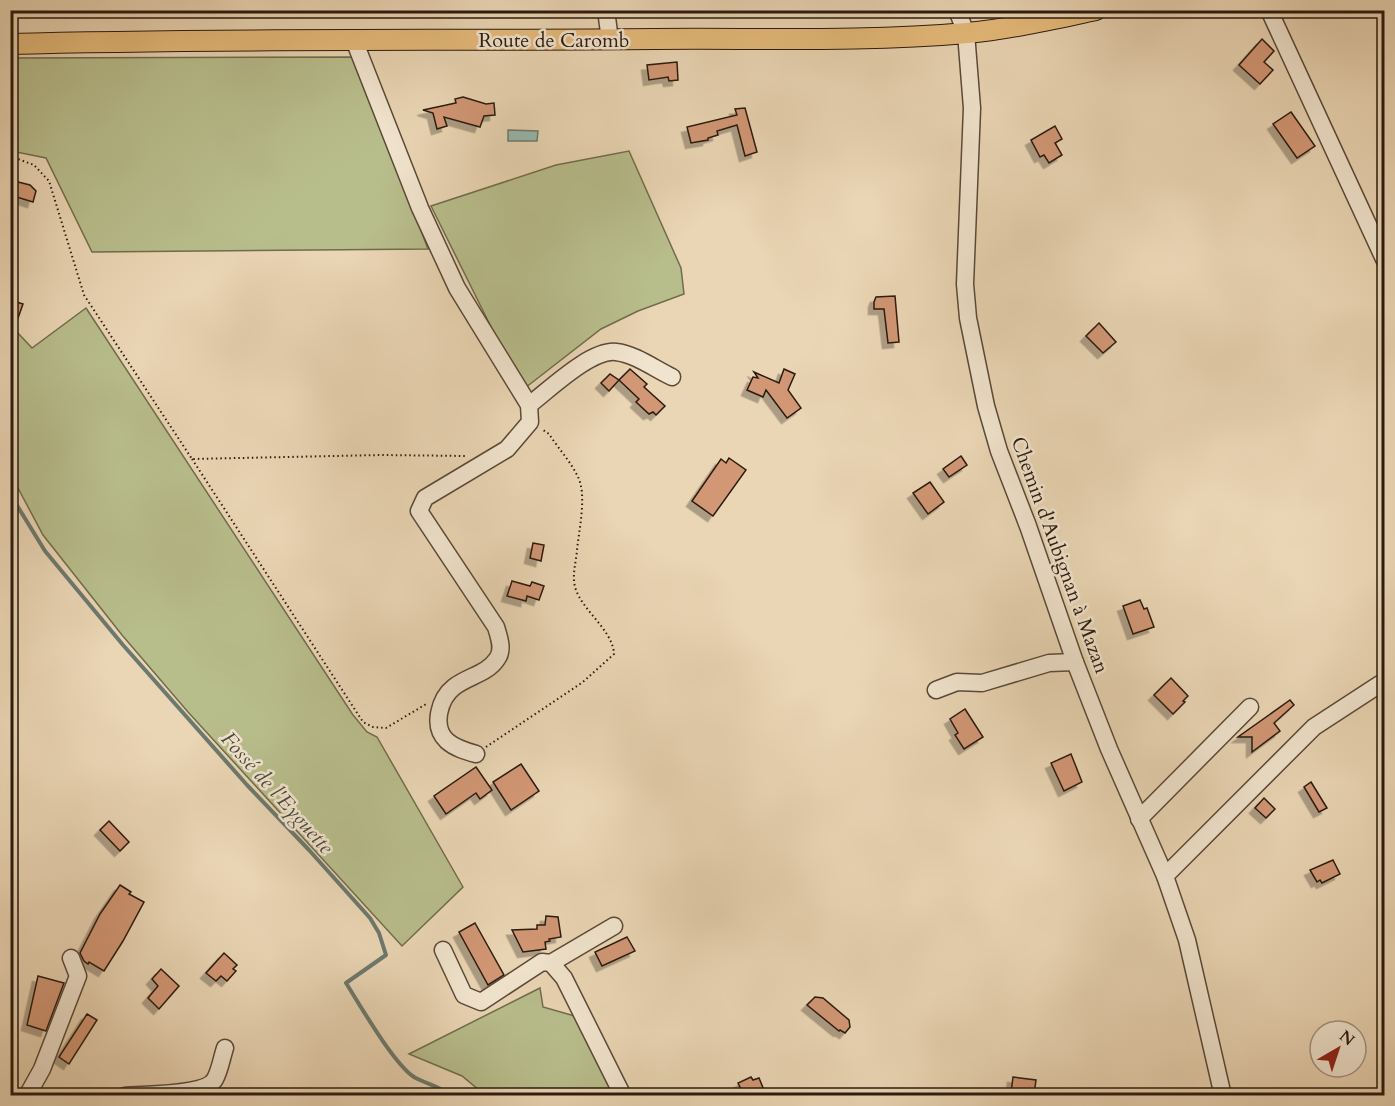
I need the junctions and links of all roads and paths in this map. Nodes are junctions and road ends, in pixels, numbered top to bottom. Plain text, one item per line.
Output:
1 (606, 10) edge
2 (957, 10) edge
3 (1096, 10) edge
4 (1269, 10) edge
5 (966, 33) junction
6 (354, 40) junction
7 (610, 40) junction
8 (10, 44) edge
9 (10, 156) edge
10 (1384, 259) edge
11 (672, 377) dead end
12 (529, 405) junction
13 (530, 422) junction
14 (494, 456) junction
15 (192, 459) junction
16 (1075, 662) junction
17 (1380, 684) dead end
18 (454, 687) junction
19 (936, 690) dead end
20 (1250, 707) dead end
21 (476, 754) joint
22 (1139, 819) junction
23 (1165, 876) junction
24 (614, 926) dead end
25 (443, 950) dead end
26 (71, 958) dead end
27 (551, 963) junction
28 (225, 1048) dead end
29 (27, 1095) edge
30 (125, 1095) edge
31 (623, 1095) edge
32 (1222, 1095) edge

1 - 7 street
2 - 5 street, Chemin d'Aubignan à Mazan
3 - 5 main road, Route de Caromb
4 - 10 street
5 - 7 main road, Route de Caromb
5 - 16 street, Chemin d'Aubignan à Mazan
6 - 7 main road, Route de Caromb
6 - 8 main road, Route de Caromb
6 - 12 street
9 - 15 path
11 - 12 street
12 - 13 street
13 - 14 street
13 - 21 path
14 - 15 path
14 - 18 street
15 - 18 path
16 - 19 street
16 - 22 street, Chemin d'Aubignan à Mazan
17 - 23 street
18 - 21 street
20 - 22 street
22 - 23 street, Chemin d'Aubignan à Mazan
23 - 32 street, Chemin d'Aubignan à Mazan
24 - 27 street
25 - 27 street
26 - 29 street
27 - 31 street
28 - 30 street

